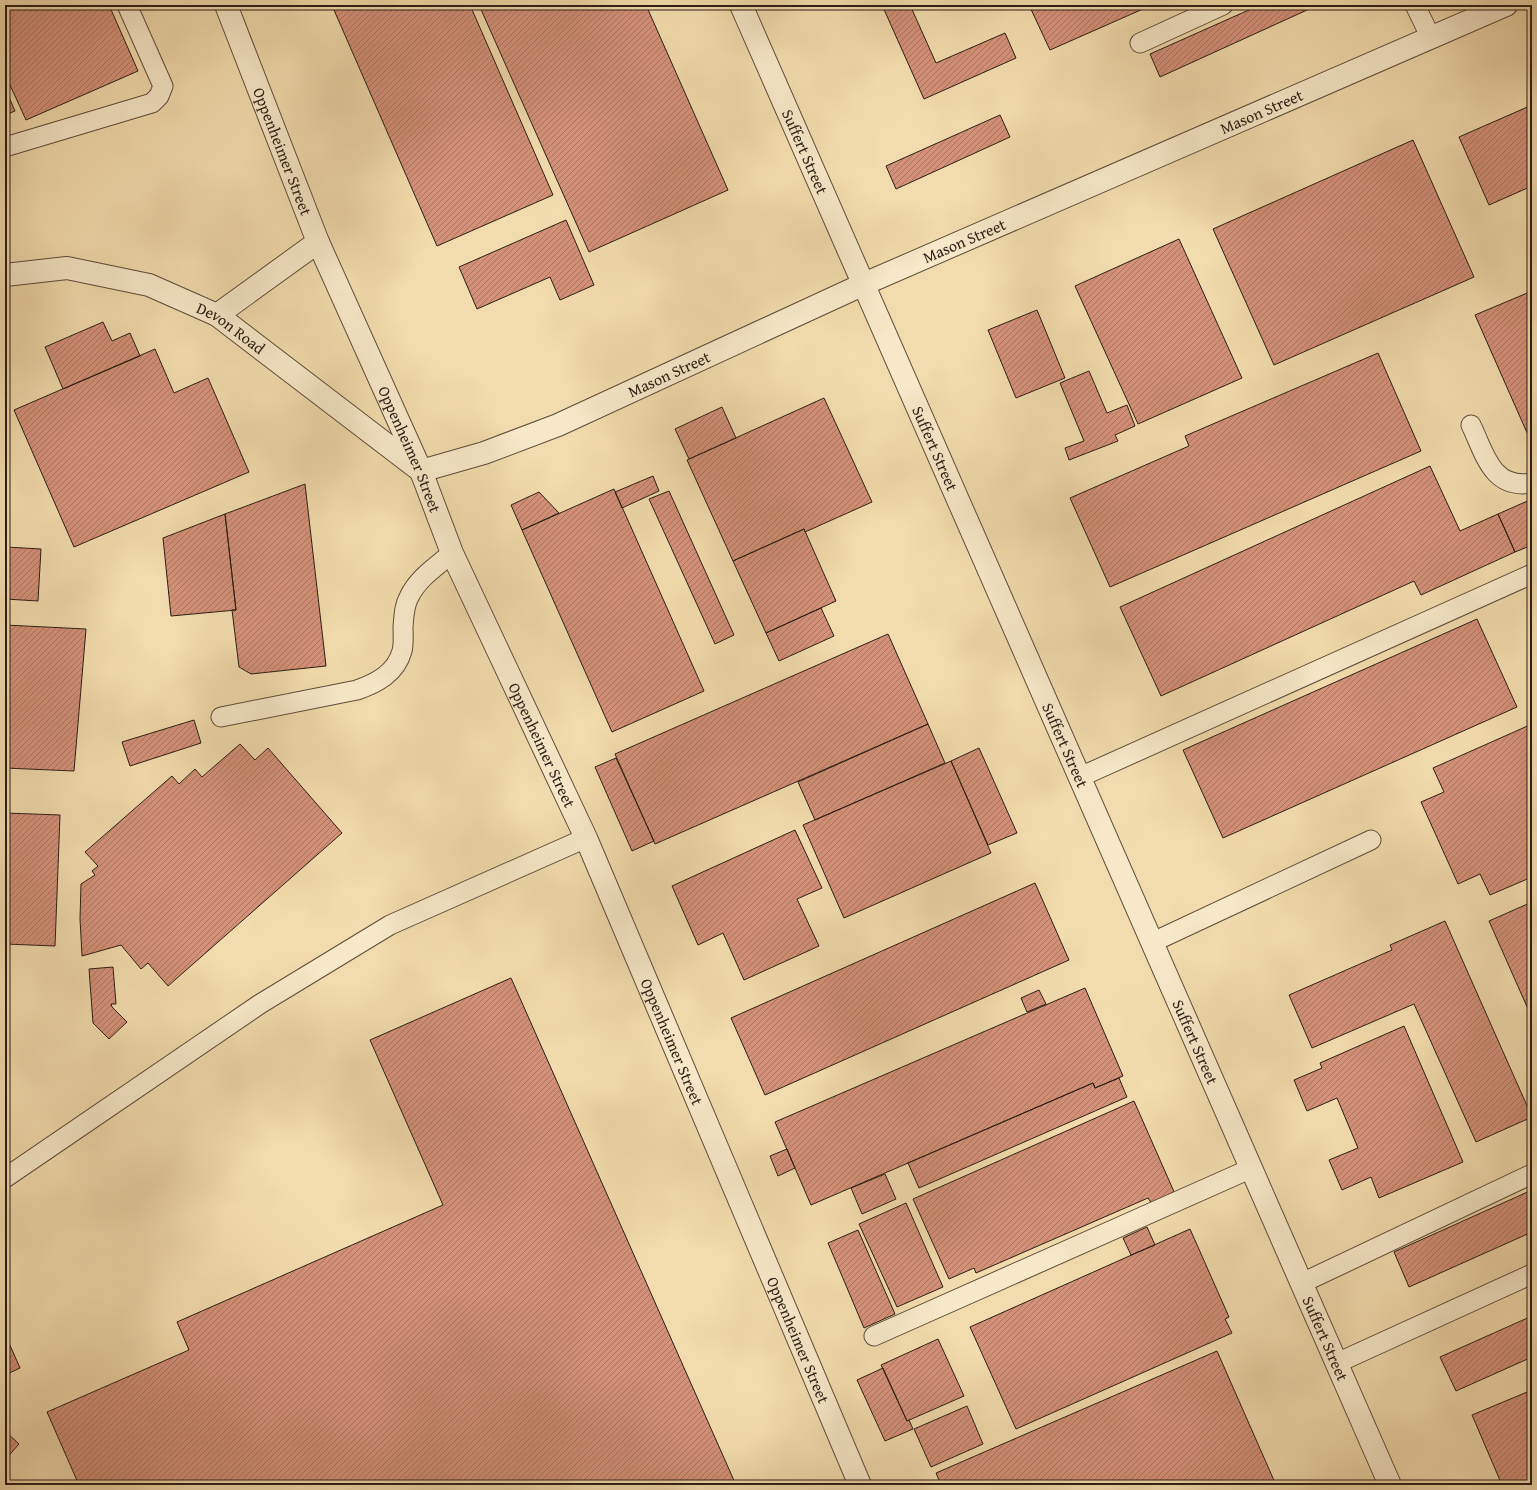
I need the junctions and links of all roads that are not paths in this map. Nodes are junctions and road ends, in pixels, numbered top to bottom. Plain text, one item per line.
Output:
1 (127, 5) edge
2 (226, 5) edge
3 (741, 5) edge
4 (1223, 5) edge
5 (1415, 5) edge
6 (1506, 5) edge
7 (1431, 38) junction
8 (1140, 43) dead end
9 (5, 147) edge
10 (318, 242) junction
11 (5, 274) edge
12 (864, 284) junction
13 (217, 315) junction
14 (1471, 425) dead end
15 (421, 471) junction
16 (1532, 483) edge
17 (452, 553) junction
18 (1532, 574) edge
19 (221, 717) dead end
20 (1080, 777) junction
21 (586, 838) junction
22 (1371, 840) dead end
23 (1153, 942) junction
24 (1252, 1168) junction
25 (1532, 1174) edge
26 (5, 1178) edge
27 (1532, 1274) edge
28 (1302, 1283) junction
29 (874, 1336) dead end
30 (1337, 1363) junction
31 (860, 1485) edge
32 (1390, 1485) edge

1 - 9 lane
2 - 10 street, Oppenheimer Street
3 - 12 street, Suffert Street
4 - 8 lane
5 - 7 lane
6 - 7 street, Mason Street
7 - 12 street, Mason Street
10 - 13 street
10 - 15 street, Oppenheimer Street
11 - 13 street, Devon Road
12 - 15 street, Mason Street
12 - 20 street, Suffert Street
13 - 15 street, Devon Road
14 - 16 lane
15 - 17 street, Oppenheimer Street
17 - 19 lane
17 - 21 street, Oppenheimer Street
18 - 20 lane
20 - 23 street, Suffert Street
21 - 26 lane
21 - 31 street, Oppenheimer Street
22 - 23 lane
23 - 24 street, Suffert Street
24 - 28 street, Suffert Street
24 - 29 lane
25 - 28 lane
27 - 30 lane
28 - 30 street, Suffert Street
30 - 32 street, Suffert Street

